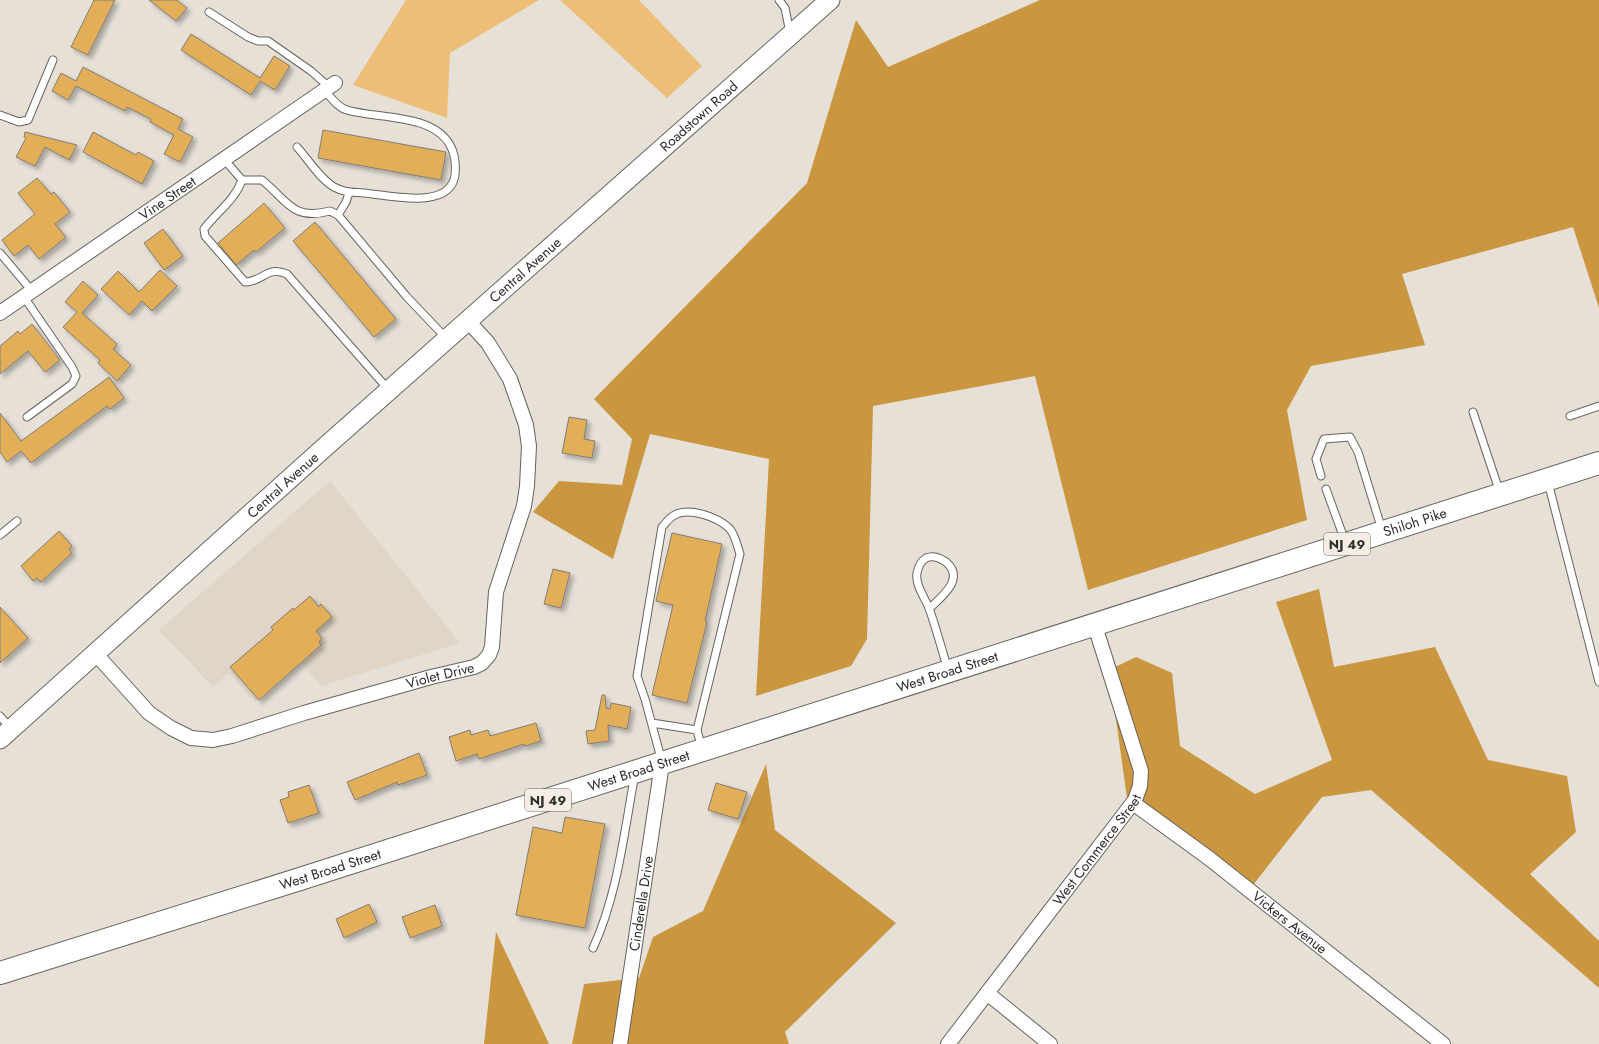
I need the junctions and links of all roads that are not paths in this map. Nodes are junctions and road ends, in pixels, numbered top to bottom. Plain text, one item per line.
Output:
1 (779, 0) edge
2 (830, 0) edge
3 (209, 12) dead end
4 (790, 36) junction
5 (53, 60) dead end
6 (329, 86) junction
7 (0, 115) edge
8 (297, 147) dead end
9 (223, 158) junction
10 (242, 180) junction
11 (349, 193) junction
12 (338, 215) junction
13 (568, 232) joint
14 (0, 254) edge
15 (28, 294) junction
16 (0, 313) edge
17 (468, 321) junction
18 (448, 339) junction
19 (389, 390) junction
20 (1599, 406) edge
21 (1473, 412) dead end
22 (1570, 416) dead end
23 (27, 417) dead end
24 (1599, 463) edge
25 (1322, 476) dead end
26 (1548, 480) junction
27 (1326, 489) dead end
28 (1501, 495) junction
29 (17, 521) dead end
30 (1383, 532) junction
31 (0, 535) edge
32 (1346, 544) junction
33 (929, 609) junction
34 (1095, 626) junction
35 (95, 653) junction
36 (949, 672) junction
37 (1599, 682) edge
38 (652, 723) junction
39 (4, 728) edge
40 (697, 730) junction
41 (702, 751) junction
42 (662, 764) junction
43 (636, 772) junction
44 (1133, 803) junction
45 (593, 948) dead end
46 (0, 973) edge
47 (987, 993) junction
48 (620, 1044) edge
49 (948, 1044) edge
50 (1050, 1044) edge
51 (1443, 1044) edge

1 - 4 lane
2 - 4 main road, Roadstown Road
3 - 6 lane
4 - 13 main road, Roadstown Road
5 - 7 lane
6 - 9 street, Vine Street
6 - 11 lane
8 - 11 lane
9 - 10 lane
9 - 15 street, Vine Street
10 - 12 lane
10 - 19 lane
11 - 12 lane
12 - 18 lane
13 - 17 main road, Central Avenue
14 - 15 lane
15 - 16 street, Vine Street
15 - 23 lane
17 - 18 main road, Central Avenue
17 - 35 street, Violet Drive
18 - 19 main road, Central Avenue
19 - 35 main road, Central Avenue
20 - 22 lane
21 - 28 lane
24 - 26 highway, Shiloh Pike / NJ 49
25 - 30 lane
26 - 28 highway, Shiloh Pike / NJ 49
26 - 37 lane
27 - 32 lane
28 - 30 highway, Shiloh Pike / NJ 49
29 - 31 lane
30 - 32 highway, Shiloh Pike / NJ 49
32 - 34 highway, Shiloh Pike / NJ 49
33 - 33 lane
33 - 36 lane
34 - 36 highway, West Broad Street / NJ 49
34 - 44 street, West Commerce Street
35 - 39 main road, Central Avenue
36 - 41 highway, West Broad Street / NJ 49
38 - 40 lane
38 - 40 lane
38 - 42 lane
40 - 41 lane
41 - 42 highway, West Broad Street / NJ 49
42 - 43 highway, West Broad Street / NJ 49
42 - 48 street, Cinderella Drive
43 - 45 lane
43 - 46 highway, West Broad Street / NJ 49
44 - 47 street, West Commerce Street
44 - 51 street, Vickers Avenue
47 - 49 street, West Commerce Street
47 - 50 street

